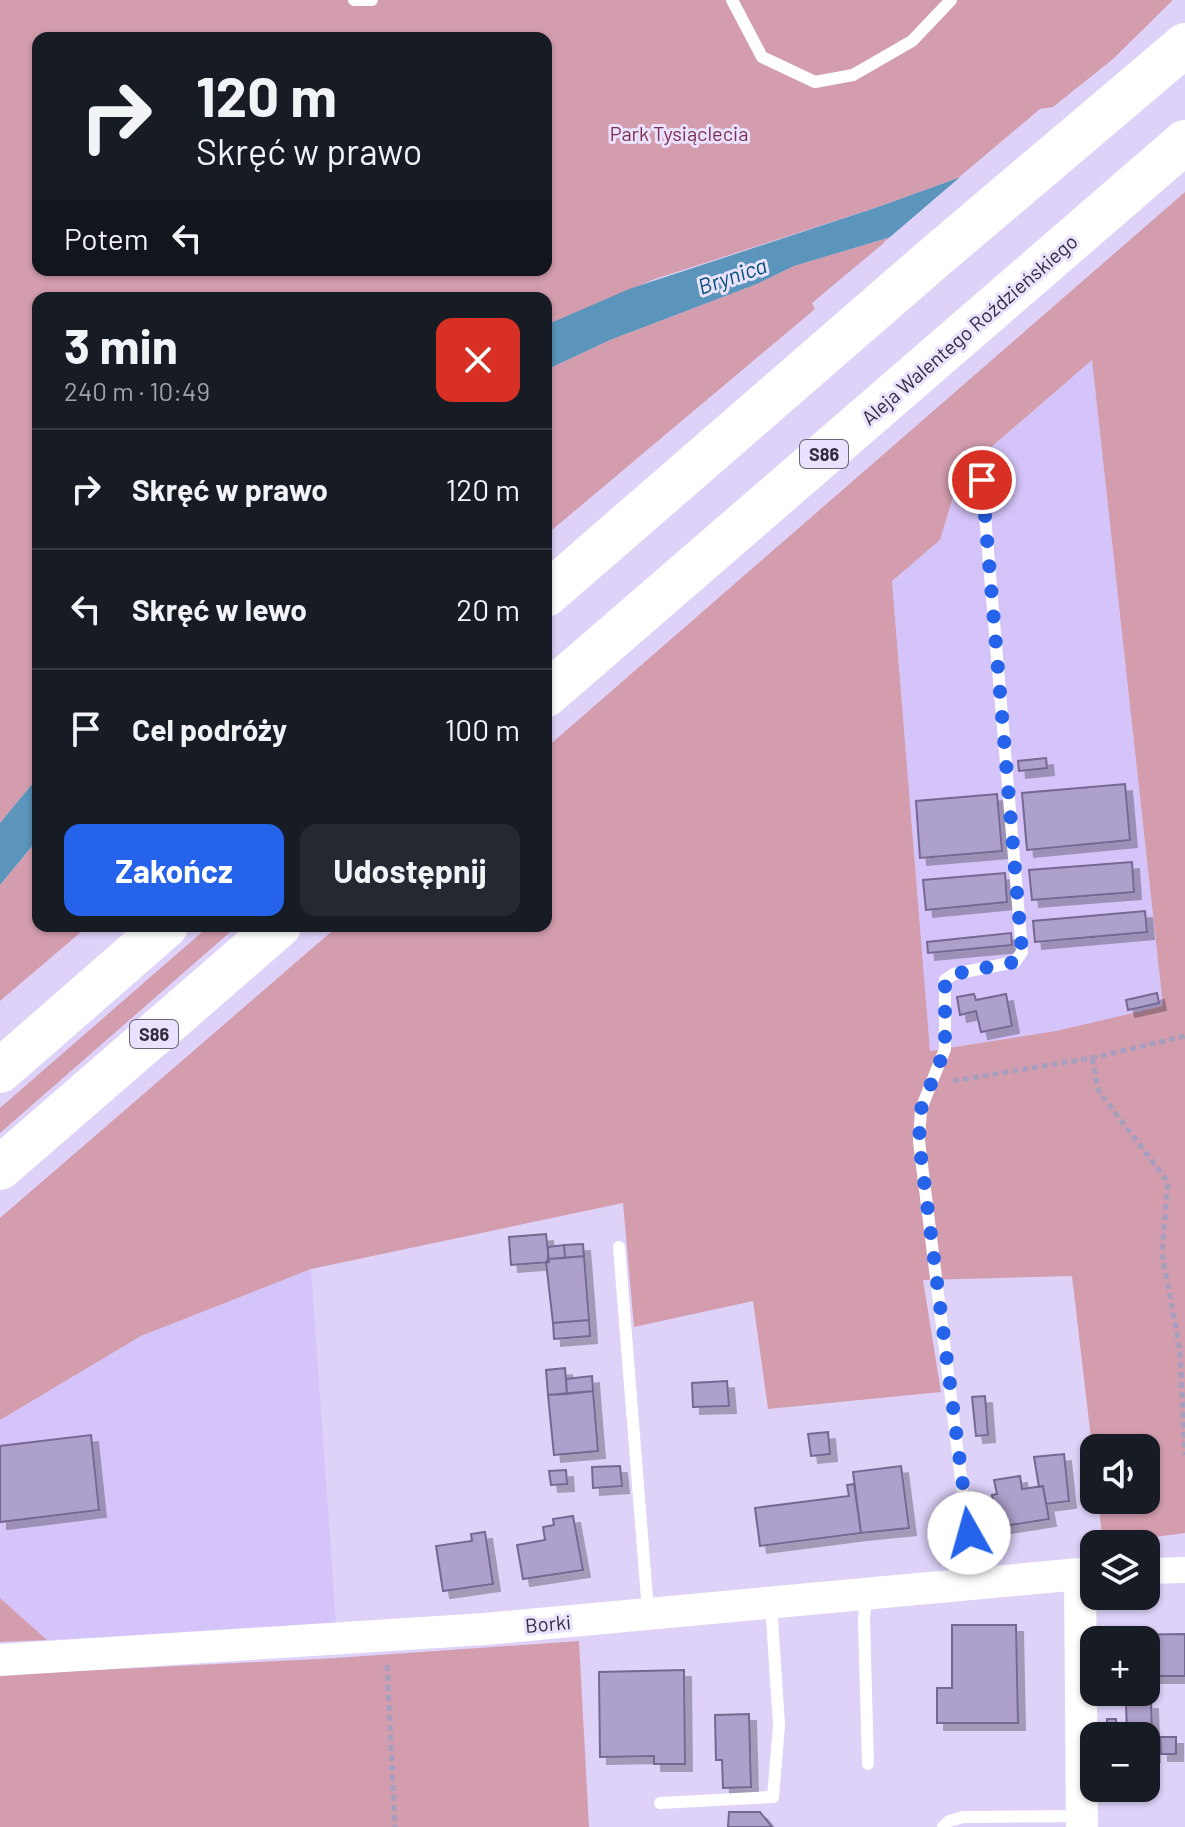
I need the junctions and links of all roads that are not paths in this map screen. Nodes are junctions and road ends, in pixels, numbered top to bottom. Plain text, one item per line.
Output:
1 (354, 0) edge
2 (372, 0) edge
3 (732, 0) edge
4 (951, 0) edge
5 (1185, 45) edge
6 (1185, 142) edge
7 (982, 480) dead end
8 (552, 590) edge
9 (552, 690) edge
10 (159, 932) edge
11 (272, 932) edge
12 (0, 1071) edge
13 (15, 1155) edge
14 (619, 1247) dead end
15 (1185, 1570) edge
16 (1160, 1571) edge
17 (1080, 1575) edge
18 (974, 1583) junction
19 (866, 1594) junction
20 (771, 1604) junction
21 (1086, 1610) edge
22 (649, 1614) junction
23 (0, 1660) edge
24 (868, 1764) dead end
25 (660, 1803) dead end
26 (1082, 1822) edge
27 (943, 1827) edge

1 - 2 lane
3 - 4 lane
5 - 8 highway
6 - 9 highway, Aleja Walentego Roździeńskiego / S86
7 - 18 lane
10 - 12 highway
11 - 13 highway, S86
14 - 22 lane
15 - 16 street
17 - 18 street, Borki
18 - 19 street, Borki
19 - 20 street, Borki
19 - 24 lane
20 - 22 street, Borki
20 - 25 lane
21 - 26 street
22 - 23 street, Borki
26 - 27 lane

